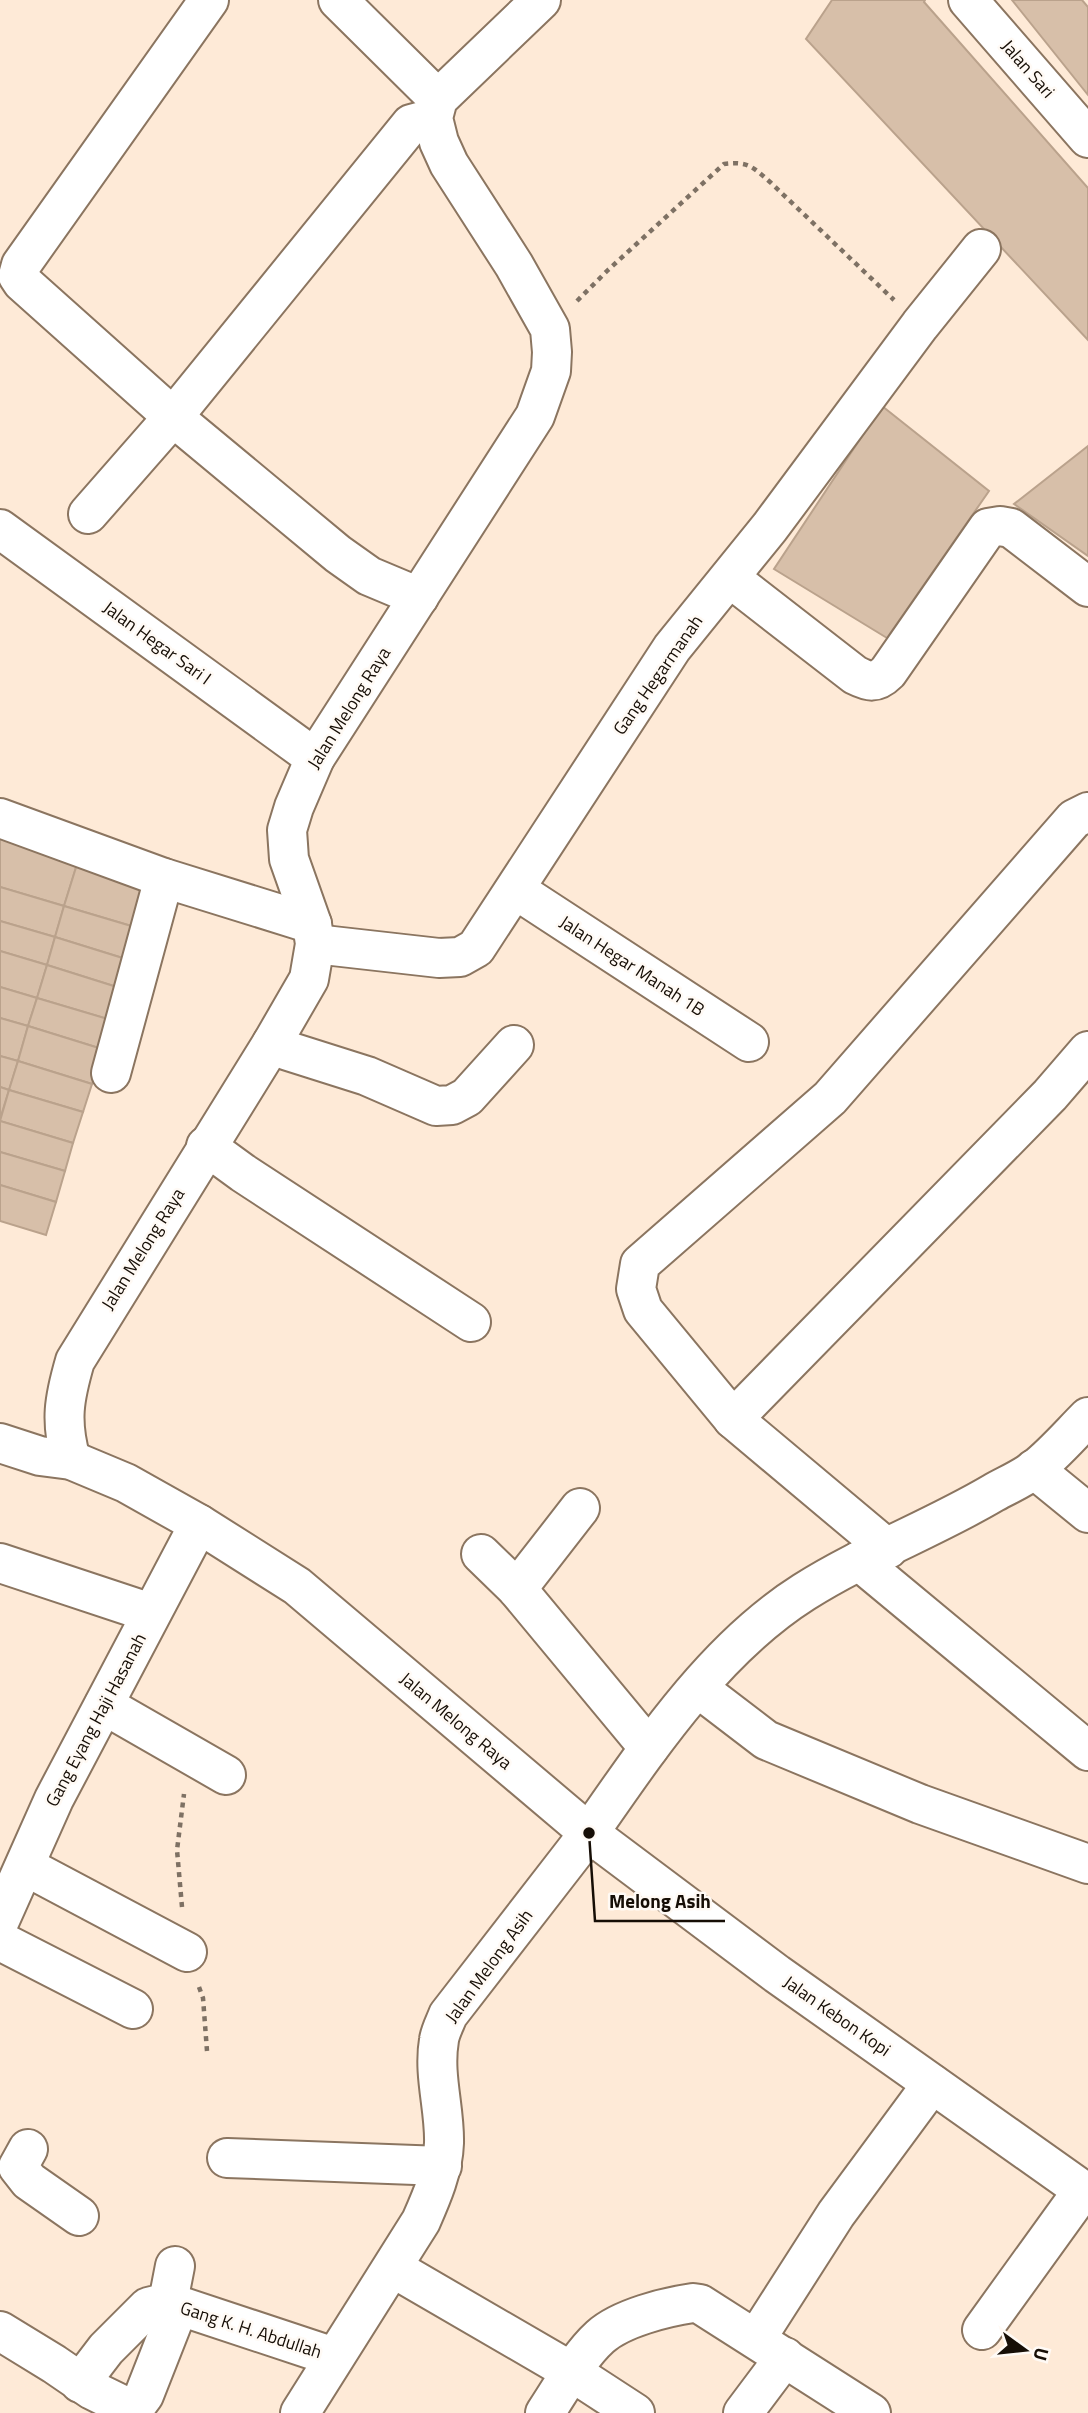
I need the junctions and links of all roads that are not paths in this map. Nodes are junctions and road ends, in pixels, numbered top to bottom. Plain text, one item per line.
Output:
1 (209, 0) edge
2 (338, 0) edge
3 (541, 0) edge
4 (968, 0) edge
5 (436, 109) junction
6 (1088, 138) edge
7 (981, 249) dead end
8 (173, 416) junction
9 (88, 514) dead end
10 (0, 529) edge
11 (730, 578) junction
12 (1088, 587) edge
13 (419, 597) junction
14 (315, 758) junction
15 (1088, 812) edge
16 (0, 818) edge
17 (164, 878) junction
18 (516, 890) junction
19 (313, 934) junction
20 (749, 1042) dead end
21 (272, 1043) junction
22 (514, 1045) dead end
23 (1088, 1051) edge
24 (111, 1073) dead end
25 (206, 1146) junction
26 (471, 1322) dead end
27 (1088, 1417) edge
28 (733, 1419) junction
29 (0, 1443) edge
30 (71, 1460) junction
31 (1034, 1469) junction
32 (580, 1508) dead end
33 (1088, 1513) edge
34 (199, 1524) junction
35 (481, 1554) dead end
36 (873, 1555) junction
37 (0, 1563) edge
38 (517, 1590) junction
39 (151, 1613) junction
40 (698, 1688) junction
41 (104, 1705) junction
42 (649, 1748) junction
43 (1088, 1751) edge
44 (210, 1766) road end
45 (589, 1833) junction
46 (1088, 1864) edge
47 (24, 1866) junction
48 (0, 1920) edge
49 (0, 1941) edge
50 (187, 1952) road end
51 (133, 2010) dead end
52 (932, 2084) junction
53 (227, 2158) dead end
54 (12, 2164) edge
55 (442, 2166) junction
56 (1085, 2192) edge
57 (79, 2216) dead end
58 (393, 2268) junction
59 (174, 2291) junction
60 (982, 2329) dead end
61 (5, 2343) edge
62 (771, 2348) junction
63 (334, 2357) junction
64 (572, 2372) junction
65 (83, 2396) edge
66 (300, 2413) edge
67 (545, 2413) edge
68 (635, 2413) edge
69 (743, 2413) edge
70 (871, 2413) edge

1 - 8 street
2 - 5 street
3 - 5 street
4 - 6 street, Jalan Sari
5 - 8 street
5 - 13 street, Jalan Melong Raya
7 - 11 street, Gang Hegarmanah
8 - 9 street
8 - 13 street
10 - 14 street, Jalan Hegar Sari I
11 - 12 street
11 - 18 street, Gang Hegarmanah
13 - 14 street, Jalan Melong Raya
14 - 19 street, Jalan Melong Raya
15 - 28 street
16 - 17 street, Gang Hegarmanah
17 - 19 street, Gang Hegarmanah
17 - 24 street
18 - 19 street, Gang Hegarmanah
18 - 20 street, Jalan Hegar Manah 1B
19 - 21 street, Jalan Melong Raya
21 - 22 street
21 - 25 street, Jalan Melong Raya
23 - 28 street
25 - 26 street
25 - 30 street, Jalan Melong Raya
27 - 31 street, Jalan Melong Asih
28 - 36 street
29 - 30 street, Jalan Melong Raya
30 - 34 street, Jalan Melong Raya
31 - 33 street
31 - 36 street, Jalan Melong Asih
32 - 38 street
34 - 39 street, Gang Eyang Haji Hasanah
34 - 45 street, Jalan Melong Raya
35 - 38 street
36 - 40 street, Jalan Melong Asih
36 - 43 street
37 - 39 street
38 - 42 street
39 - 41 street, Gang Eyang Haji Hasanah
40 - 42 street, Jalan Melong Asih
40 - 46 street
41 - 44 street
41 - 47 street, Gang Eyang Haji Hasanah
42 - 45 street, Jalan Melong Asih
45 - 52 street, Jalan Kebon Kopi
45 - 55 street, Jalan Melong Asih
47 - 48 street, Gang Eyang Haji Hasanah
47 - 50 street
49 - 51 street
52 - 56 street, Jalan Kebon Kopi
52 - 62 street
53 - 55 street
54 - 57 street
55 - 58 street, Jalan Melong Asih
56 - 60 street
58 - 63 street, Jalan Melong Asih
58 - 64 street
59 - 63 street, Gang K. H. Abdullah
59 - 65 street
59 - 65 street
61 - 65 street
62 - 64 street
62 - 69 street
62 - 70 street
63 - 66 street, Jalan Melong Asih
64 - 67 street
64 - 68 street

